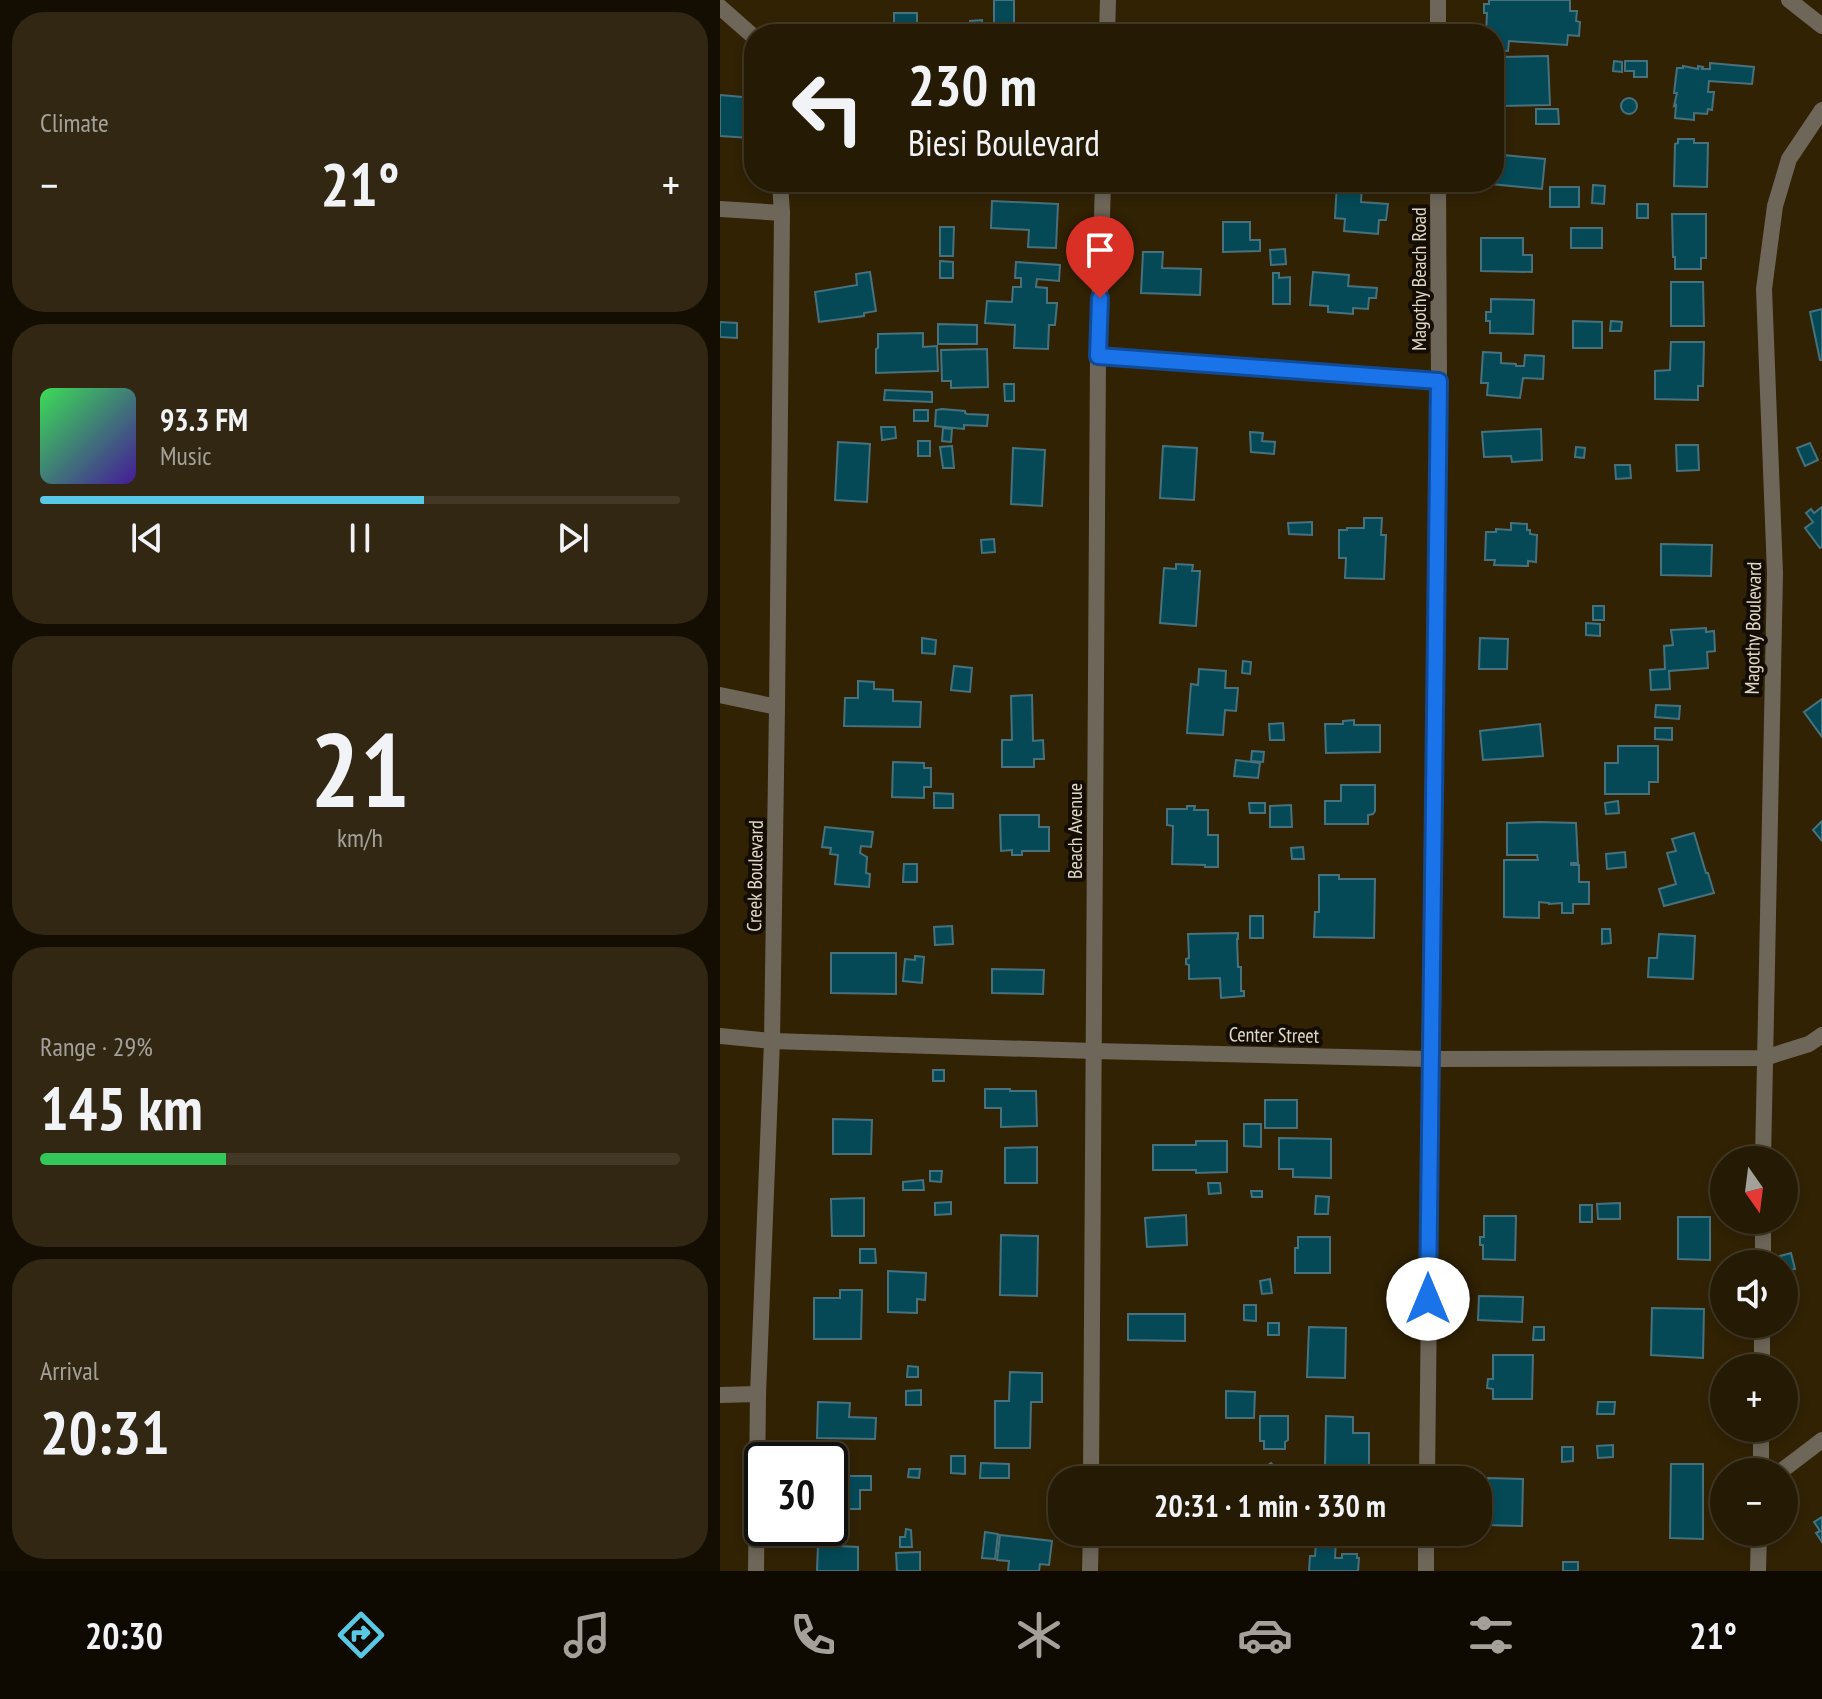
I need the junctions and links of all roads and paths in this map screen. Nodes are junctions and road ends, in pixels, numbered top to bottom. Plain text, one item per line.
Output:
1 (1108, 0) edge
2 (1438, 0) edge
3 (1789, 0) edge
4 (720, 7) edge
5 (1107, 24) edge
6 (1438, 24) edge
7 (1822, 26) edge
8 (744, 28) edge
9 (1822, 110) edge
10 (781, 192) edge
11 (1103, 192) edge
12 (1438, 192) edge
13 (720, 209) edge
14 (782, 213) junction
15 (1098, 356) junction
16 (1439, 381) junction
17 (720, 695) edge
18 (777, 707) junction
19 (1822, 1035) edge
20 (720, 1036) edge
21 (772, 1041) junction
22 (1094, 1051) junction
23 (1764, 1058) junction
24 (1430, 1059) junction
25 (1763, 1146) edge
26 (758, 1394) junction
27 (720, 1395) edge
28 (1822, 1440) edge
29 (1798, 1458) edge
30 (1091, 1466) edge
31 (1427, 1466) edge
32 (1091, 1546) edge
33 (1426, 1546) edge
34 (1759, 1546) edge
35 (756, 1571) edge
36 (1090, 1571) edge
37 (1426, 1571) edge
38 (1758, 1571) edge

1 - 5 street
2 - 6 street
3 - 7 street
4 - 8 street
9 - 23 street, Magothy Boulevard
10 - 14 street, Creek Boulevard
11 - 15 street, Beach Avenue
12 - 16 street, Magothy Beach Road
13 - 14 street
14 - 18 street, Creek Boulevard
15 - 16 street
15 - 22 street, Beach Avenue
16 - 24 street, Magothy Beach Road
17 - 18 street
18 - 21 street, Creek Boulevard
19 - 23 street, Center Street
20 - 21 street, Center Street
21 - 22 street, Center Street
21 - 26 street, Creek Boulevard
22 - 24 street, Center Street
22 - 30 street, Beach Avenue
23 - 24 street, Center Street
23 - 25 street, Magothy Boulevard
24 - 31 street, Magothy Beach Road
26 - 27 street
26 - 35 street, Creek Boulevard
28 - 29 street
32 - 36 street
33 - 37 street
34 - 38 street

